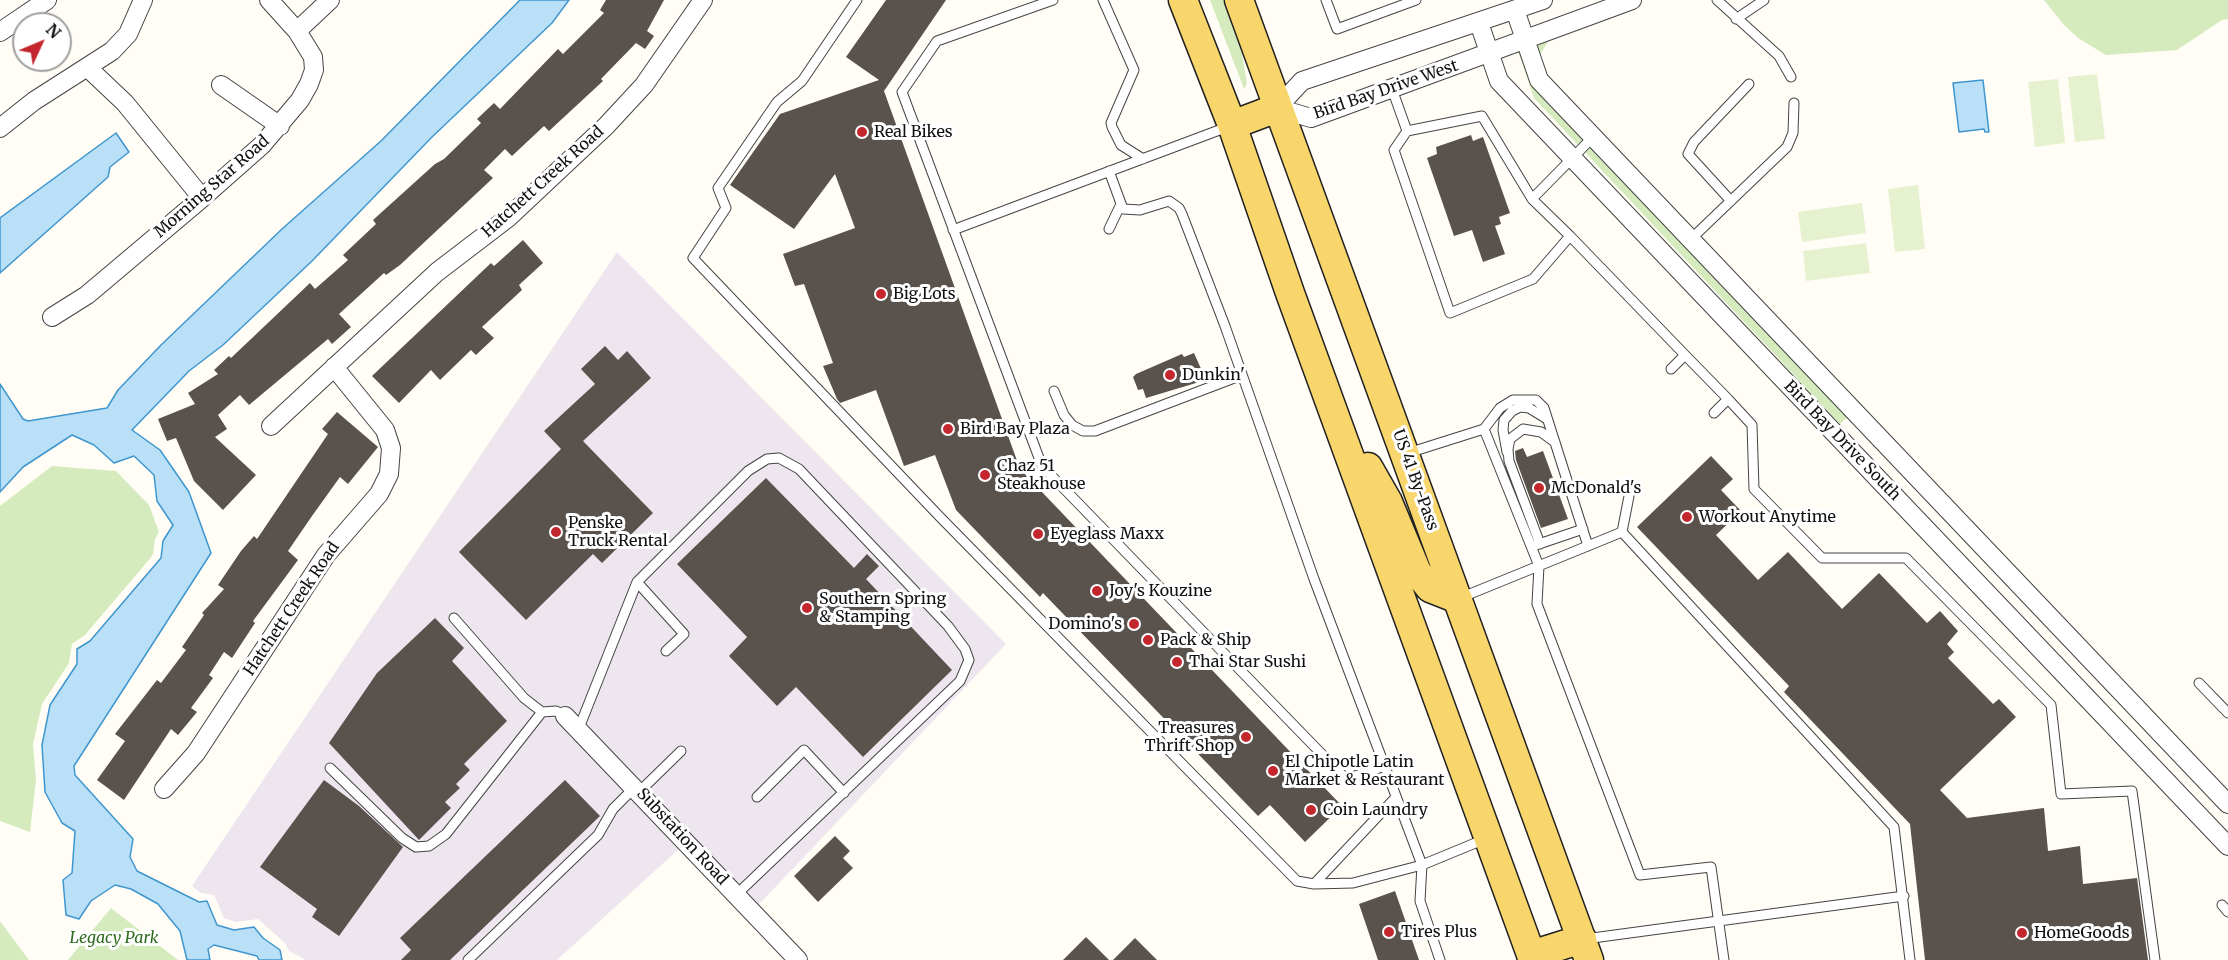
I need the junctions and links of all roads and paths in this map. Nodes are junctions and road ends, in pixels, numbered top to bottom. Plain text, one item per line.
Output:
1 (47, 0) edge
2 (143, 0) edge
3 (269, 0) edge
4 (330, 0) edge
5 (703, 0) edge
6 (857, 0) edge
7 (1053, 0) edge
8 (1103, 0) edge
9 (1183, 0) edge
10 (1239, 0) edge
11 (1326, 0) edge
12 (1416, 0) edge
13 (1543, 0) edge
14 (1632, 0) edge
15 (1717, 0) edge
16 (1764, 0) edge
17 (1513, 5) edge
18 (1736, 19) junction
19 (1479, 23) junction
20 (297, 31) junction
21 (0, 32) edge
22 (1524, 41) junction
23 (1489, 54) junction
24 (88, 68) junction
25 (1791, 77) dead end
26 (1749, 84) dead end
27 (221, 85) dead end
28 (1392, 89) junction
29 (1794, 103) dead end
30 (1277, 108) junction
31 (1232, 125) junction
32 (279, 126) junction
33 (0, 128) edge
34 (1407, 131) junction
35 (1593, 137) junction
36 (1572, 158) junction
37 (1143, 159) junction
38 (1110, 171) junction
39 (202, 198) junction
40 (1532, 199) junction
41 (1731, 201) junction
42 (1120, 206) junction
43 (1109, 229) dead end
44 (953, 230) junction
45 (1570, 236) junction
46 (1691, 239) junction
47 (52, 317) dead end
48 (1685, 355) junction
49 (334, 367) junction
50 (1671, 369) dead end
51 (1242, 375) junction
52 (1054, 391) dead end
53 (1728, 399) junction
54 (1714, 413) dead end
55 (1547, 419) junction
56 (1337, 423) junction
57 (271, 426) dead end
58 (1484, 429) junction
59 (1555, 442) junction
60 (1406, 454) junction
61 (1509, 462) junction
62 (1630, 491) dead end
63 (1942, 503) junction
64 (1921, 524) junction
65 (1583, 529) junction
66 (1622, 532) junction
67 (1536, 545) junction
68 (1588, 546) junction
69 (1539, 566) junction
70 (637, 582) junction
71 (1458, 599) junction
72 (454, 618) dead end
73 (666, 651) dead end
74 (2199, 683) dead end
75 (2129, 700) junction
76 (542, 712) junction
77 (2228, 713) edge
78 (565, 716) joint
79 (2108, 720) junction
80 (579, 728) junction
81 (681, 751) dead end
82 (1385, 766) junction
83 (330, 768) dead end
84 (164, 789) dead end
85 (637, 790) junction
86 (844, 793) junction
87 (1396, 796) junction
88 (757, 797) dead end
89 (2228, 804) edge
90 (1488, 838) junction
91 (2228, 846) edge
92 (1422, 865) junction
93 (1314, 884) junction
94 (736, 895) junction
95 (1904, 896) junction
96 (1719, 921) junction
97 (1586, 950) edge
98 (1532, 957) edge
99 (468, 960) edge
100 (798, 960) edge
101 (1440, 960) edge
102 (1724, 960) edge
103 (1910, 960) edge
104 (2155, 960) edge

1 - 21 street
2 - 24 street
3 - 20 street, Morning Star Road
4 - 20 street
5 - 49 street, Hatchett Creek Road
6 - 93 lane
7 - 44 lane
8 - 37 lane
9 - 31 main road
10 - 30 main road, US 41 By-Pass
11 - 12 lane
13 - 17 street, Bird Bay Drive West
14 - 22 street, Bird Bay Drive West
15 - 18 lane
16 - 18 lane
17 - 19 street, Bird Bay Drive West
17 - 22 street, Bird Bay Drive South
18 - 25 lane
19 - 23 street, Bird Bay Drive South
19 - 30 street, Bird Bay Drive West
20 - 32 street, Morning Star Road
22 - 23 street, Bird Bay Drive West
22 - 35 street, Bird Bay Drive South
23 - 28 street, Bird Bay Drive West
23 - 36 street, Bird Bay Drive South
24 - 33 street
24 - 39 street
26 - 41 lane
27 - 32 street
28 - 30 street, Bird Bay Drive West
28 - 34 lane
29 - 41 lane
30 - 31 main road
30 - 60 main road, US 41 By-Pass
31 - 37 lane
31 - 56 main road
32 - 39 street, Morning Star Road
34 - 40 lane
34 - 45 lane
35 - 36 lane
35 - 46 street, Bird Bay Drive South
36 - 40 lane
36 - 64 street, Bird Bay Drive South
37 - 38 lane
38 - 42 lane
38 - 44 lane
39 - 47 street, Morning Star Road
40 - 45 lane
41 - 46 lane
42 - 43 lane
42 - 51 lane
44 - 82 lane
45 - 48 lane
46 - 63 street, Bird Bay Drive South
48 - 50 lane
48 - 53 lane
49 - 57 street, Hatchett Creek Road
49 - 84 street, Hatchett Creek Road
51 - 52 lane
51 - 82 lane
53 - 54 lane
53 - 104 lane
55 - 58 lane
55 - 59 lane
55 - 61 lane
56 - 71 main road
56 - 90 main road
58 - 60 lane
58 - 67 lane
59 - 61 lane
59 - 65 lane
60 - 71 main road, US 41 By-Pass
61 - 67 lane
62 - 66 lane
63 - 64 street
63 - 75 street, Bird Bay Drive South
64 - 79 street, Bird Bay Drive South
65 - 67 lane
65 - 68 lane
66 - 68 lane
66 - 95 lane
67 - 69 lane
68 - 69 lane
69 - 71 lane
69 - 96 lane
70 - 73 lane
70 - 80 lane
70 - 86 lane
71 - 97 main road, US 41 By-Pass
72 - 76 lane
74 - 77 lane
75 - 79 street
75 - 89 street, Bird Bay Drive South
76 - 78 lane
76 - 83 lane
78 - 80 street, Substation Road
79 - 91 street, Bird Bay Drive South
80 - 85 street, Substation Road
81 - 85 lane
82 - 87 lane
85 - 94 street, Substation Road
85 - 99 lane
86 - 88 lane
86 - 94 lane
87 - 92 lane
87 - 93 lane
90 - 92 lane
90 - 98 main road
92 - 93 lane
92 - 101 lane
94 - 100 street, Substation Road
95 - 96 lane
95 - 103 lane
96 - 97 lane
96 - 102 lane
97 - 98 main road

